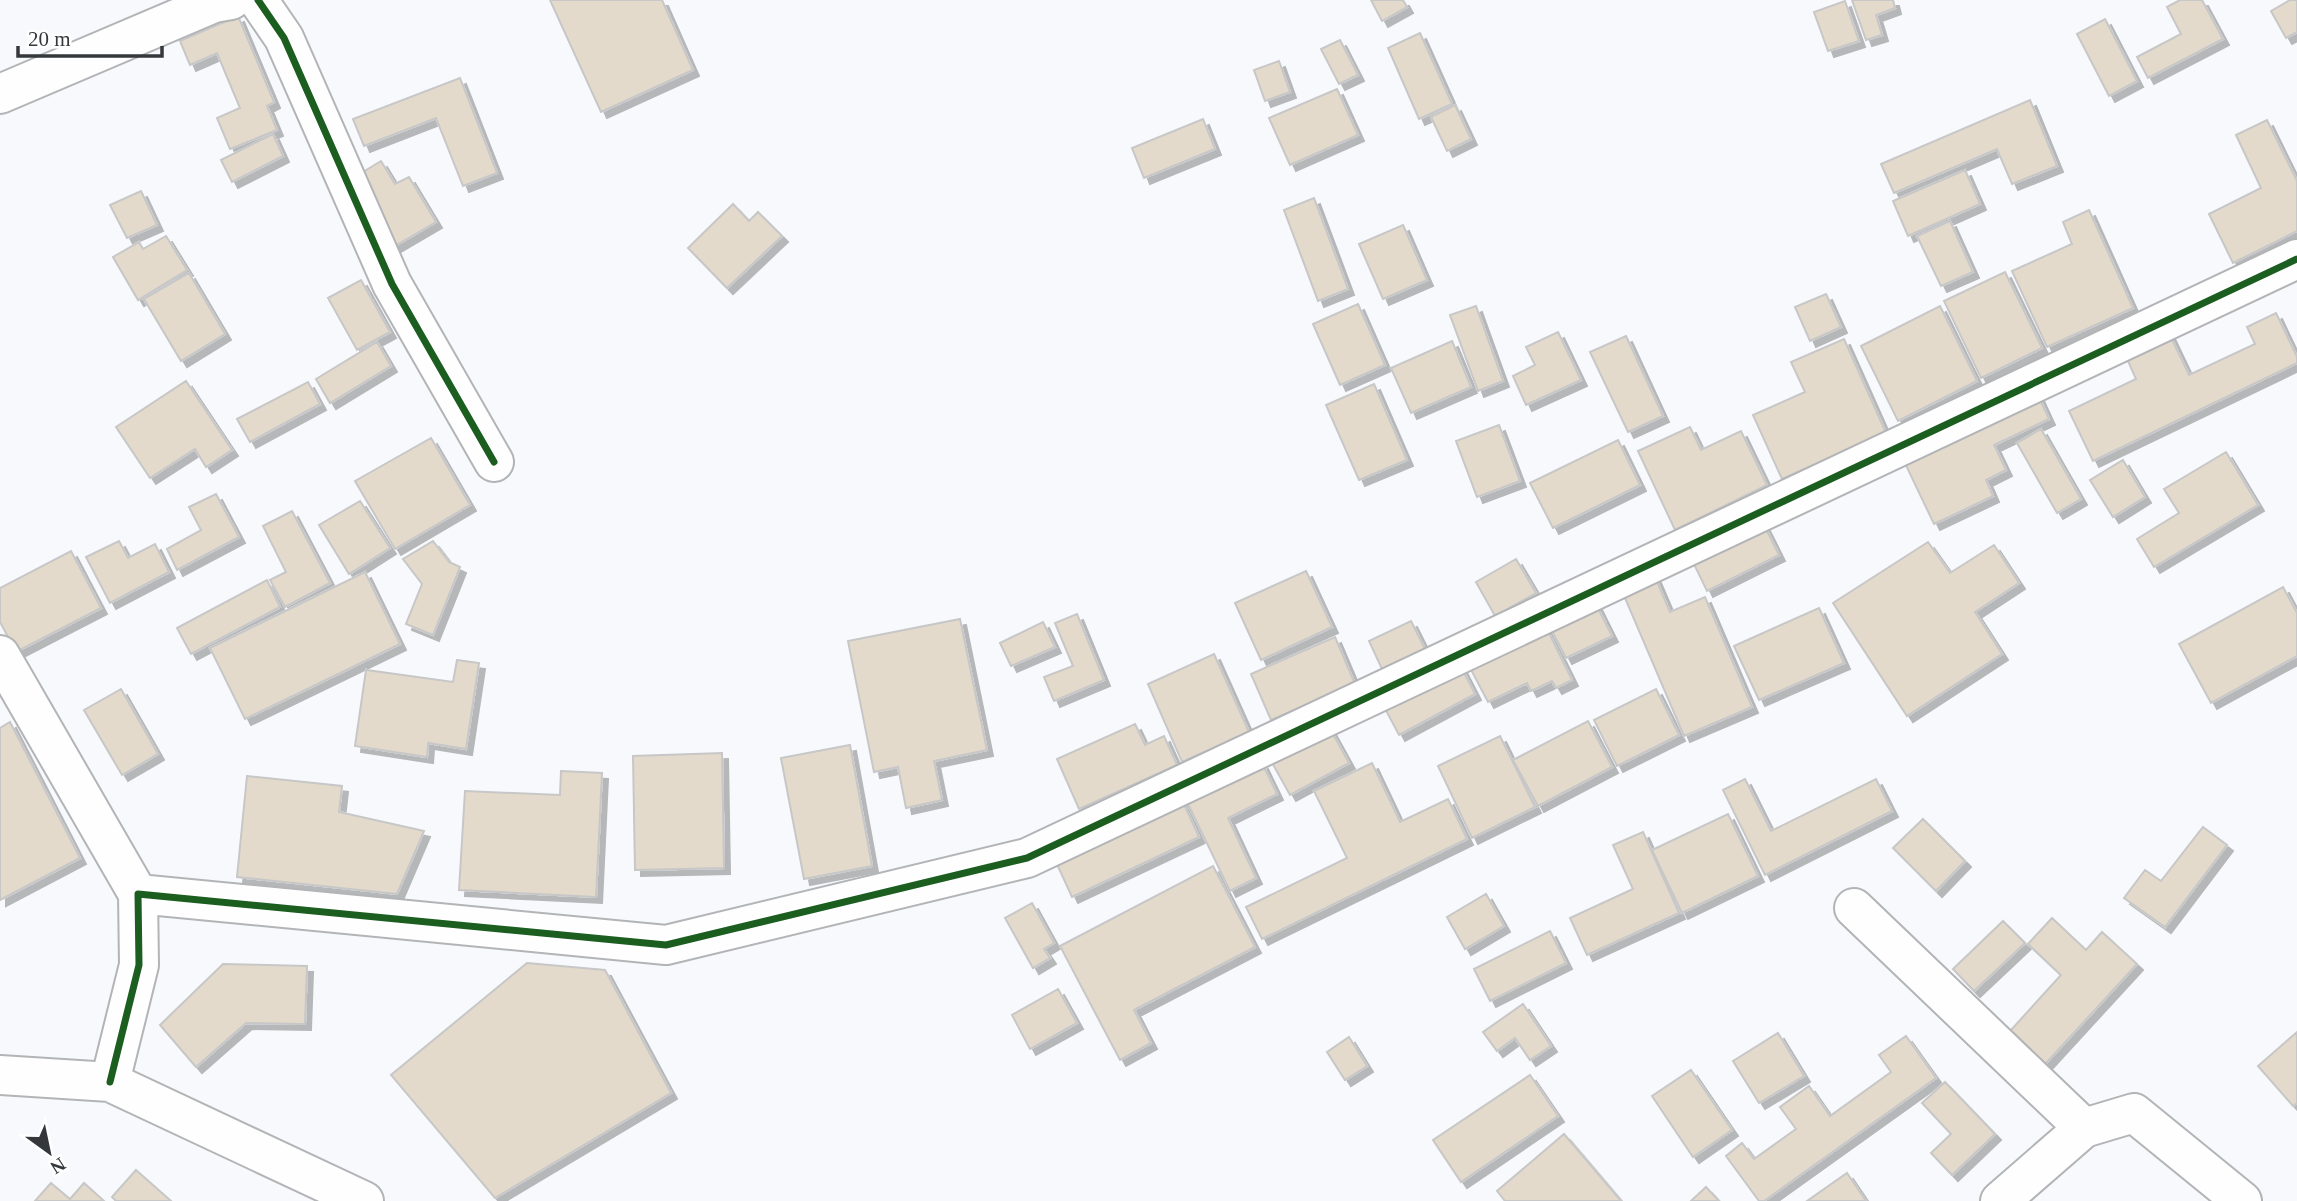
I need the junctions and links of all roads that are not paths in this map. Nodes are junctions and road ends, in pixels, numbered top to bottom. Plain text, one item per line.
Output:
1 (231, 0) edge
2 (258, 0) edge
3 (0, 94) edge
4 (2297, 258) edge
5 (494, 462) dead end
6 (0, 655) edge
7 (138, 894) junction
8 (1854, 908) dead end
9 (0, 1075) edge
10 (110, 1082) junction
11 (2084, 1128) junction
12 (364, 1201) edge
13 (2000, 1201) edge
14 (2242, 1201) edge

1 - 3 street
2 - 5 street
4 - 7 street
6 - 7 street
7 - 10 street
8 - 11 street
9 - 10 street
10 - 12 street
11 - 13 street
11 - 14 street

